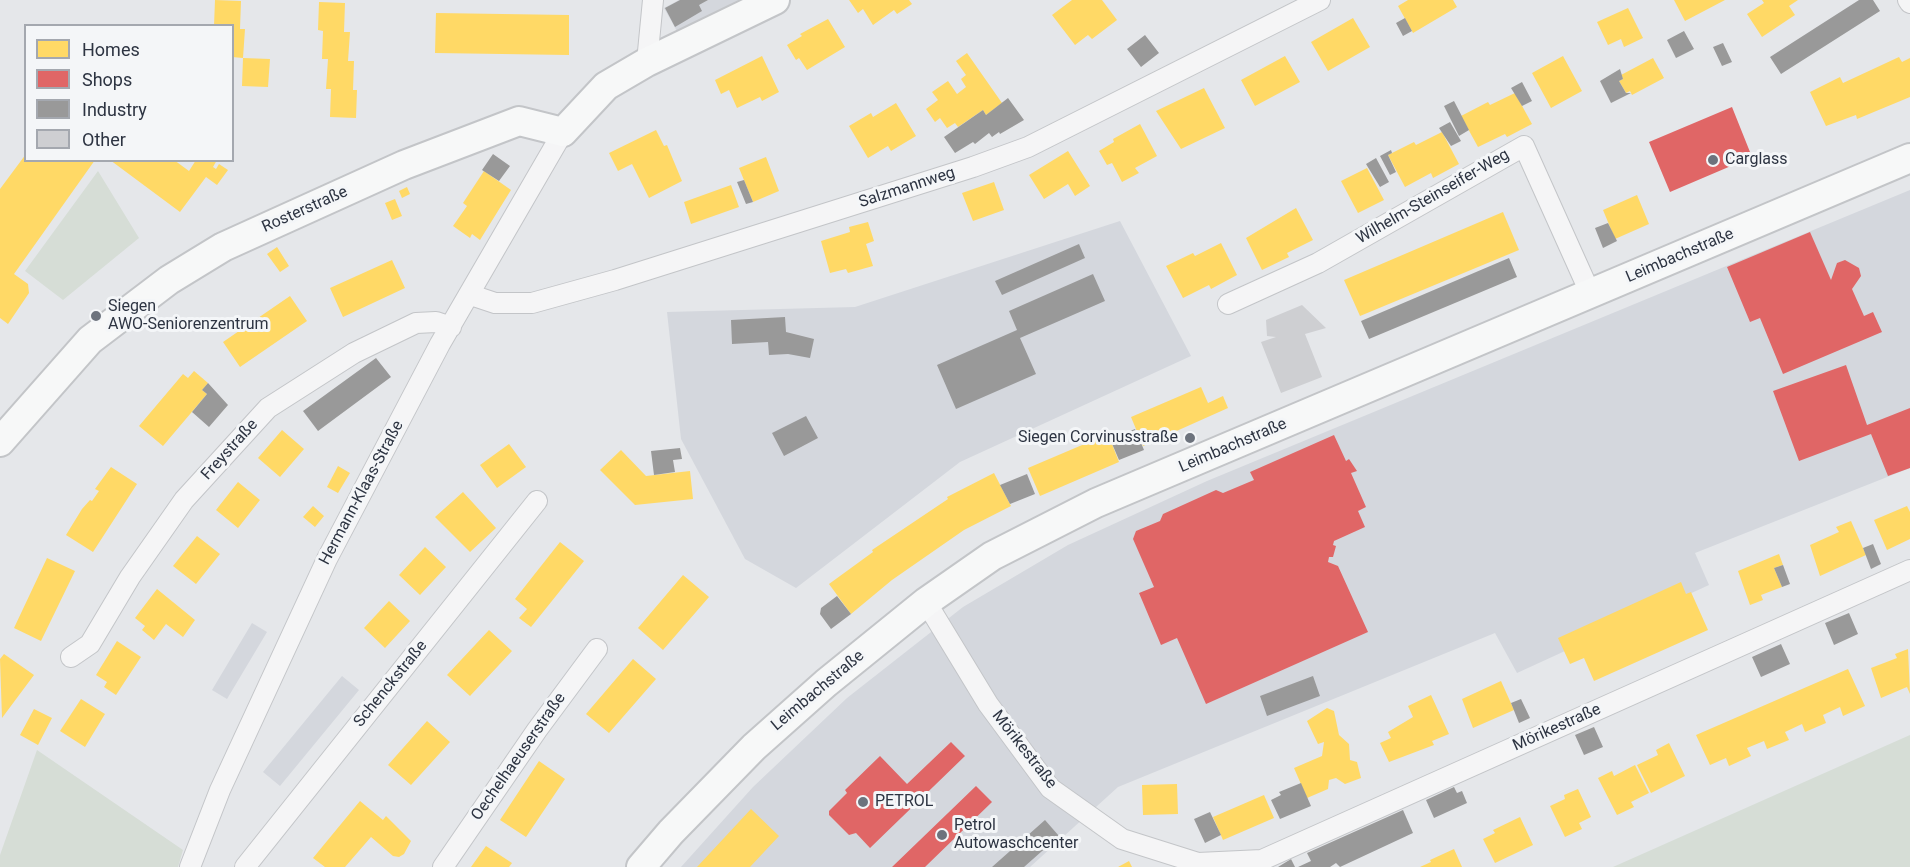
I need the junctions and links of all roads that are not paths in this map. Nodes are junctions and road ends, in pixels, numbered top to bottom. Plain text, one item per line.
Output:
1 (653, 0) edge
2 (775, 0) edge
3 (1320, 0) edge
4 (647, 62) junction
5 (562, 132) junction
6 (1910, 158) edge
7 (471, 295) junction
8 (1591, 295) junction
9 (1228, 304) dead end
10 (451, 327) junction
11 (0, 442) edge
12 (537, 501) dead end
13 (1910, 570) edge
14 (926, 602) junction
15 (597, 649) dead end
16 (71, 657) dead end
17 (1197, 865) edge
18 (190, 867) edge
19 (245, 867) edge
20 (443, 867) edge
21 (641, 867) edge

1 - 4 street
2 - 4 main road
3 - 7 street, Salzmannweg
4 - 5 main road
5 - 7 street, Hermann-Klaas-Straße
5 - 11 main road, Rosterstraße
6 - 8 main road, Leimbachstraße
7 - 10 street, Hermann-Klaas-Straße
8 - 9 street, Wilhelm-Steinseifer-Weg
8 - 14 main road, Leimbachstraße
10 - 16 street, Freystraße
10 - 18 street, Hermann-Klaas-Straße
12 - 19 street, Schenckstraße
13 - 17 street, Mörikestraße
14 - 17 street, Mörikestraße
14 - 21 main road, Leimbachstraße
15 - 20 street, Oechelhaeuserstraße

